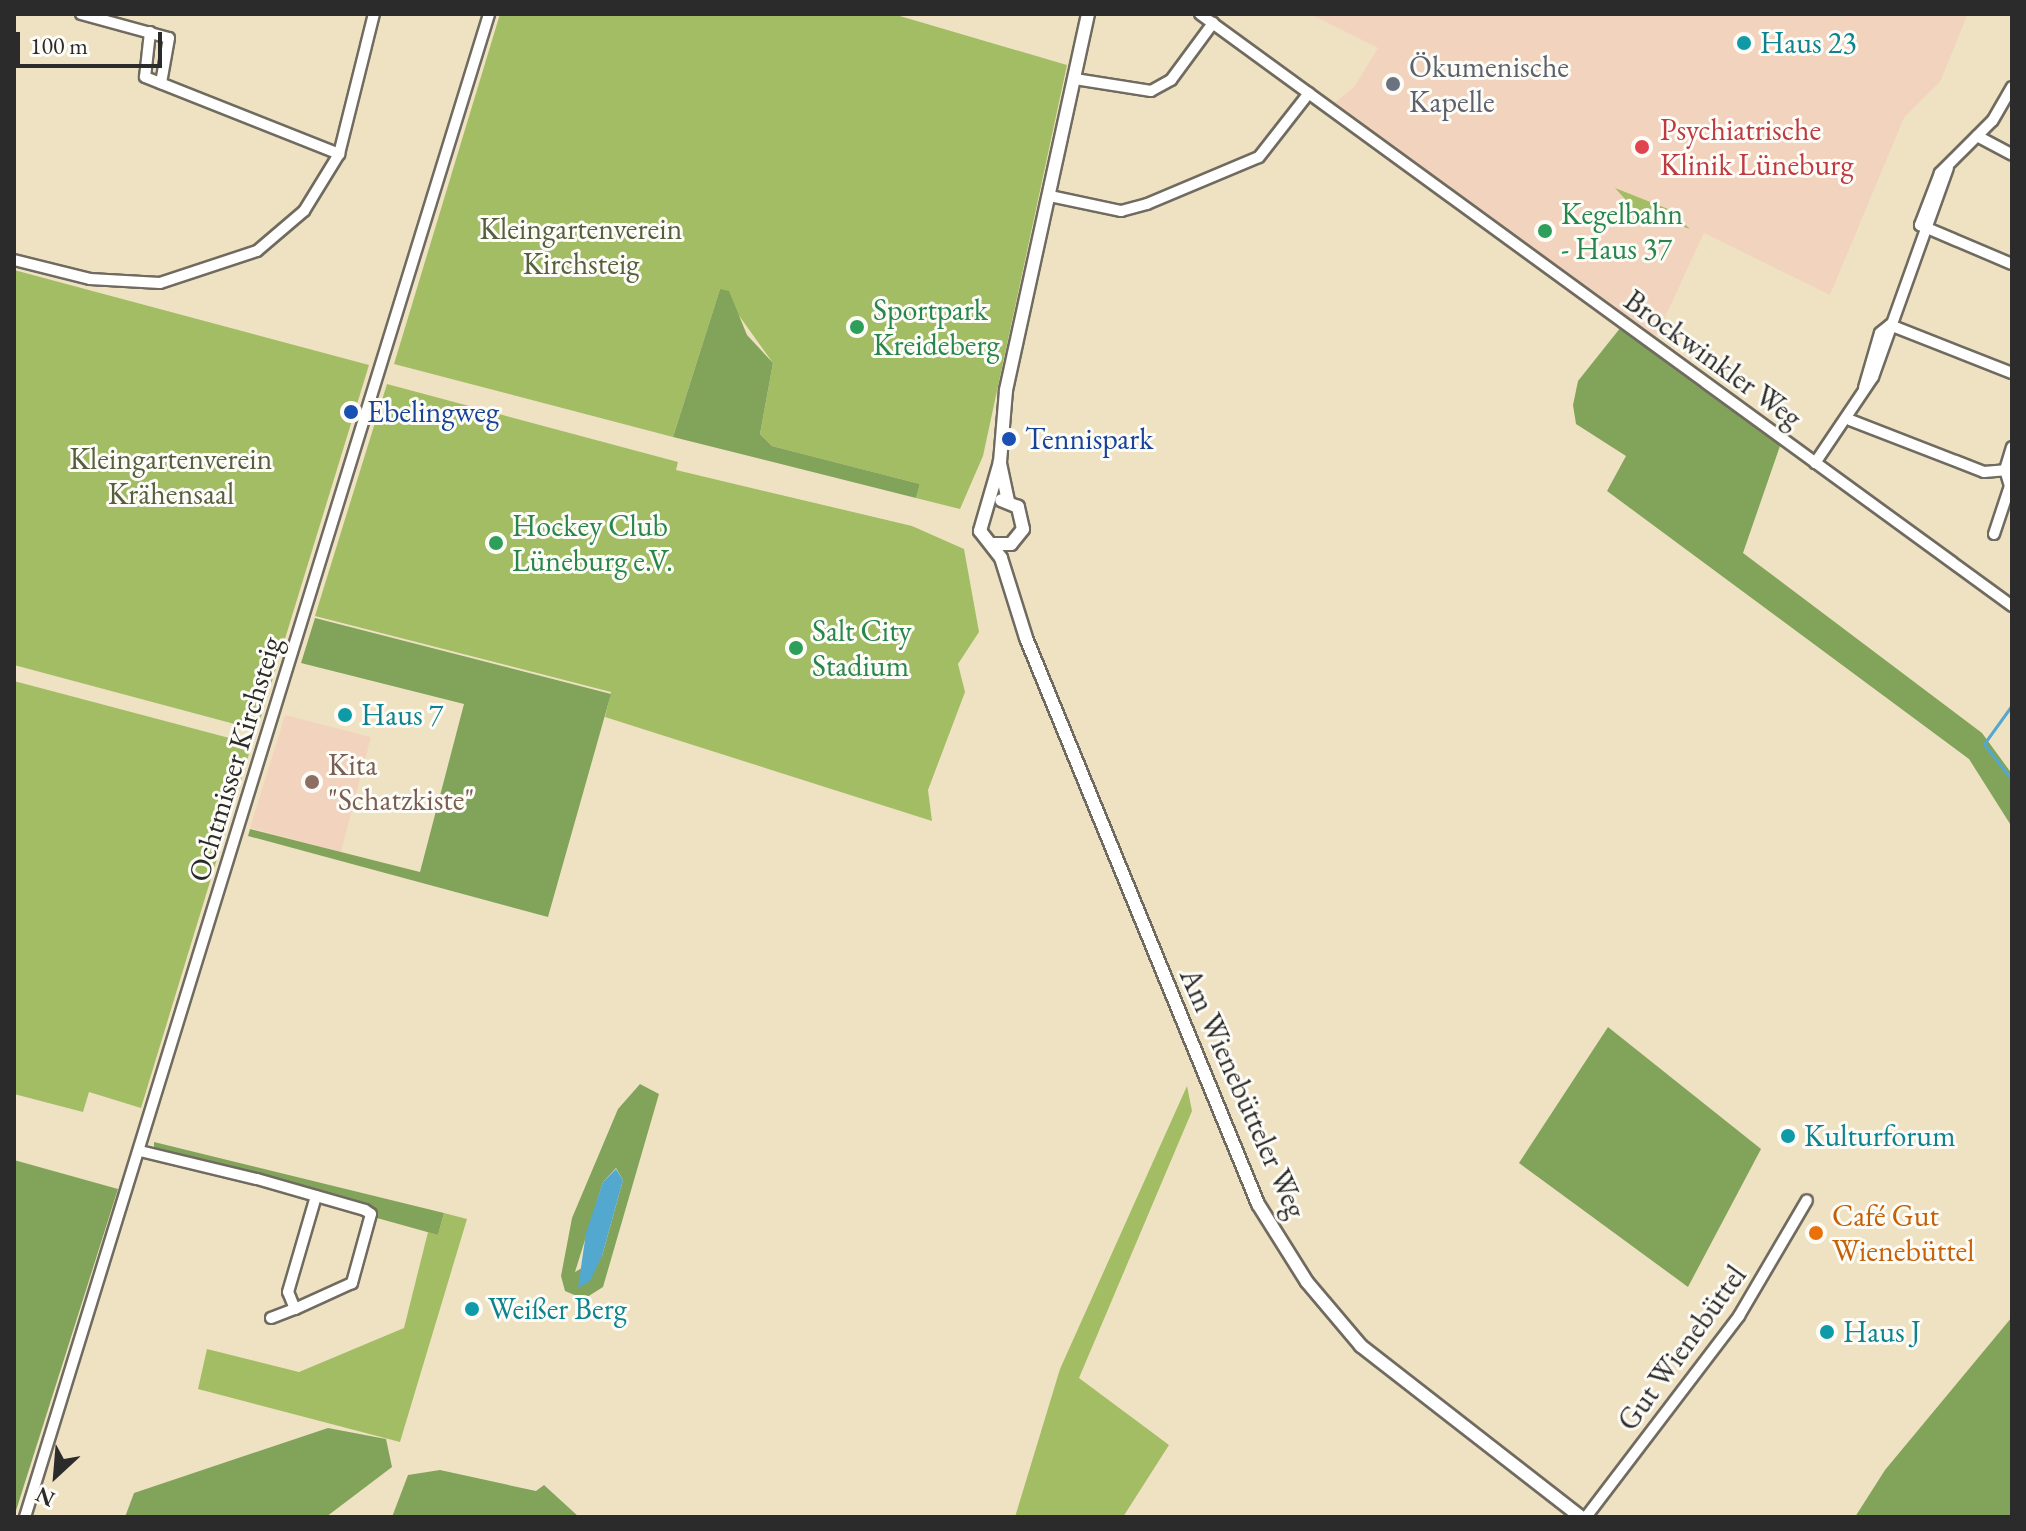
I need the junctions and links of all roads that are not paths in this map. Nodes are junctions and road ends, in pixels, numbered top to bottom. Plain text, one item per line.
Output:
1 (81, 14) edge
2 (374, 14) edge
3 (489, 14) edge
4 (1088, 14) edge
5 (1200, 14) edge
6 (1213, 23) junction
7 (150, 32) junction
8 (1075, 79) junction
9 (161, 83) junction
10 (2012, 87) edge
11 (1309, 93) junction
12 (1977, 136) junction
13 (339, 154) junction
14 (2012, 155) edge
15 (1050, 196) junction
16 (1928, 231) junction
17 (14, 260) edge
18 (2012, 264) edge
19 (1890, 325) junction
20 (2012, 373) edge
21 (1850, 420) junction
22 (2012, 447) edge
23 (1000, 462) junction
24 (1815, 463) junction
25 (2005, 470) junction
26 (1008, 501) junction
27 (991, 502) junction
28 (1994, 534) dead end
29 (993, 544) junction
30 (1011, 544) junction
31 (1009, 581) junction
32 (2012, 606) edge
33 (140, 1151) junction
34 (316, 1196) junction
35 (1807, 1200) dead end
36 (295, 1309) junction
37 (271, 1318) dead end
38 (25, 1517) edge
39 (1584, 1517) edge

1 - 7 street
2 - 13 street
3 - 33 street, Ochtmisser Kirchsteig
4 - 8 street, Am Wienebütteler Weg
5 - 6 street, Brockwinkler Weg
6 - 8 street
6 - 11 street, Brockwinkler Weg
7 - 9 street
7 - 9 street
8 - 15 street, Am Wienebütteler Weg
9 - 13 street
10 - 12 street
11 - 15 street
11 - 24 street, Brockwinkler Weg
12 - 14 street
12 - 16 street
13 - 17 street
15 - 23 street, Am Wienebütteler Weg
16 - 18 street
16 - 19 street
19 - 20 street
19 - 21 street
21 - 24 street
21 - 25 street
22 - 25 street
23 - 26 street, Am Wienebütteler Weg
23 - 27 street, Am Wienebütteler Weg
24 - 32 street, Brockwinkler Weg
25 - 28 street
26 - 27 street
26 - 30 street, Am Wienebütteler Weg
27 - 29 street, Am Wienebütteler Weg
29 - 30 street
29 - 31 street, Am Wienebütteler Weg
30 - 31 street, Am Wienebütteler Weg
31 - 39 street, Am Wienebütteler Weg
33 - 34 street
33 - 38 street, Ochtmisser Kirchsteig
34 - 36 street
34 - 36 street
35 - 39 street, Gut Wienebüttel
36 - 37 street

